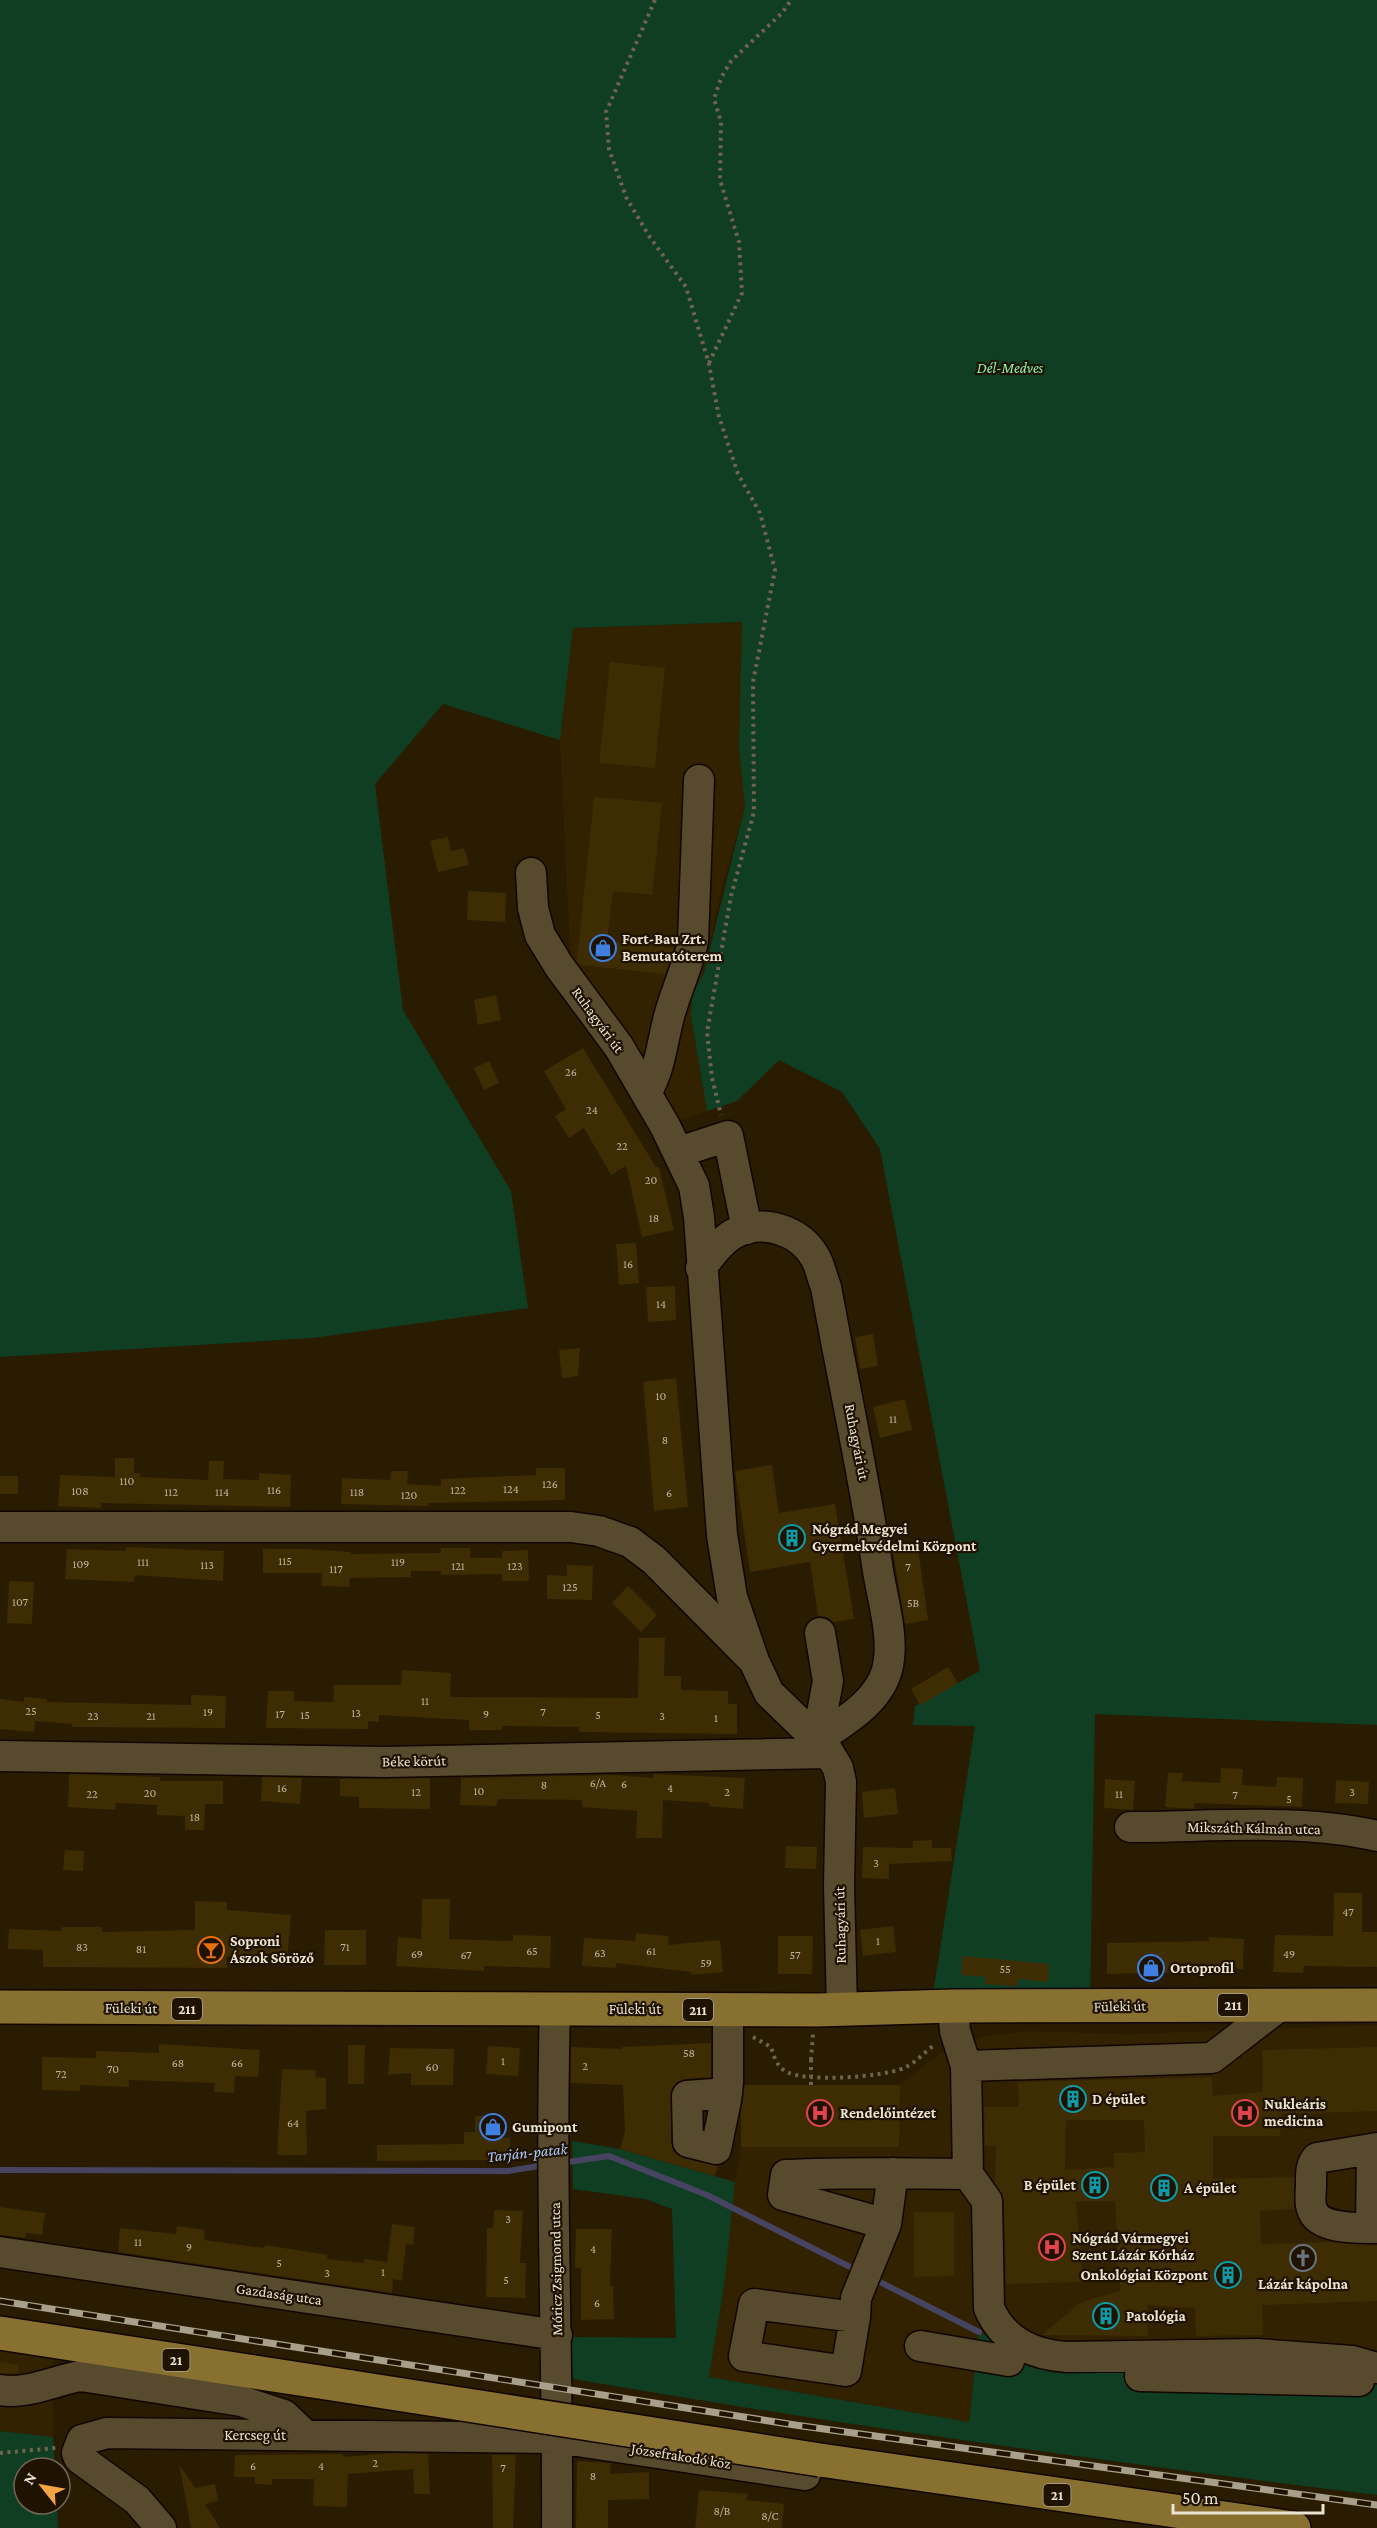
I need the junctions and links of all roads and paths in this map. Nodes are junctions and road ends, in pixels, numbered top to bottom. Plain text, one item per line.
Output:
1 (655, 0) edge
2 (791, 0) edge
3 (709, 364) junction
4 (699, 780) dead end
5 (531, 873) dead end
6 (646, 1093) junction
7 (728, 1136) junction
8 (679, 1152) junction
9 (747, 1229) junction
10 (701, 1268) junction
11 (0, 1527) edge
12 (820, 1633) dead end
13 (754, 1661) junction
14 (823, 1746) junction
15 (0, 1756) edge
16 (1130, 1827) dead end
17 (1377, 1836) edge
18 (1282, 2004) junction
19 (1377, 2005) edge
20 (953, 2006) junction
21 (0, 2007) edge
22 (555, 2009) junction
23 (729, 2010) junction
24 (842, 2010) junction
25 (812, 2043) dead end
26 (966, 2066) junction
27 (811, 2085) dead end
28 (727, 2093) dead end
29 (1375, 2149) edge
30 (893, 2173) junction
31 (968, 2174) junction
32 (886, 2224) junction
33 (1374, 2228) edge
34 (0, 2252) edge
35 (855, 2308) dead end
36 (995, 2323) junction
37 (0, 2333) edge
38 (557, 2335) junction
39 (920, 2346) dead end
40 (1009, 2361) junction
41 (1368, 2374) edge
42 (0, 2390) edge
43 (305, 2435) junction
44 (557, 2438) junction
45 (82, 2440) junction
46 (0, 2453) edge
47 (813, 2467) junction
48 (161, 2528) edge
49 (557, 2528) edge
50 (1294, 2528) edge

1 - 3 path
2 - 3 path
3 - 7 path
4 - 6 street
5 - 6 street, Ruhagyári út
6 - 8 street, Ruhagyári út
7 - 8 street
7 - 9 street
8 - 10 street, Ruhagyári út
9 - 10 street, Ruhagyári út
9 - 14 street, Ruhagyári út
10 - 13 street, Ruhagyári út
11 - 13 street
12 - 14 street
13 - 14 street, Ruhagyári út
14 - 15 street, Béke körút
14 - 24 street, Ruhagyári út
16 - 17 street, Mikszáth Kálmán utca
18 - 19 main road, Füleki út / 211
18 - 20 main road, Füleki út / 211
18 - 26 street
20 - 24 main road, Füleki út / 211
20 - 26 street
21 - 22 main road, Füleki út / 211
22 - 23 main road, Füleki út / 211
22 - 38 street, Móricz Zsigmond utca
23 - 24 main road, Füleki út / 211
23 - 28 street
25 - 27 path, bridge
26 - 31 street
29 - 33 street
29 - 33 street
30 - 31 street
30 - 32 street
30 - 32 street
31 - 36 street
32 - 35 street
34 - 38 street, Gazdaság utca
36 - 40 street
36 - 41 street
37 - 47 main road, 21, bridge
38 - 44 street, Móricz Zsigmond utca
39 - 40 street
40 - 41 street
42 - 43 street
43 - 44 street, Kercseg út
43 - 45 street, Kercseg út
44 - 47 street, Józsefrakodó köz
44 - 49 street, Móricz Zsigmond utca
45 - 46 path
45 - 48 street
47 - 50 main road, 21

